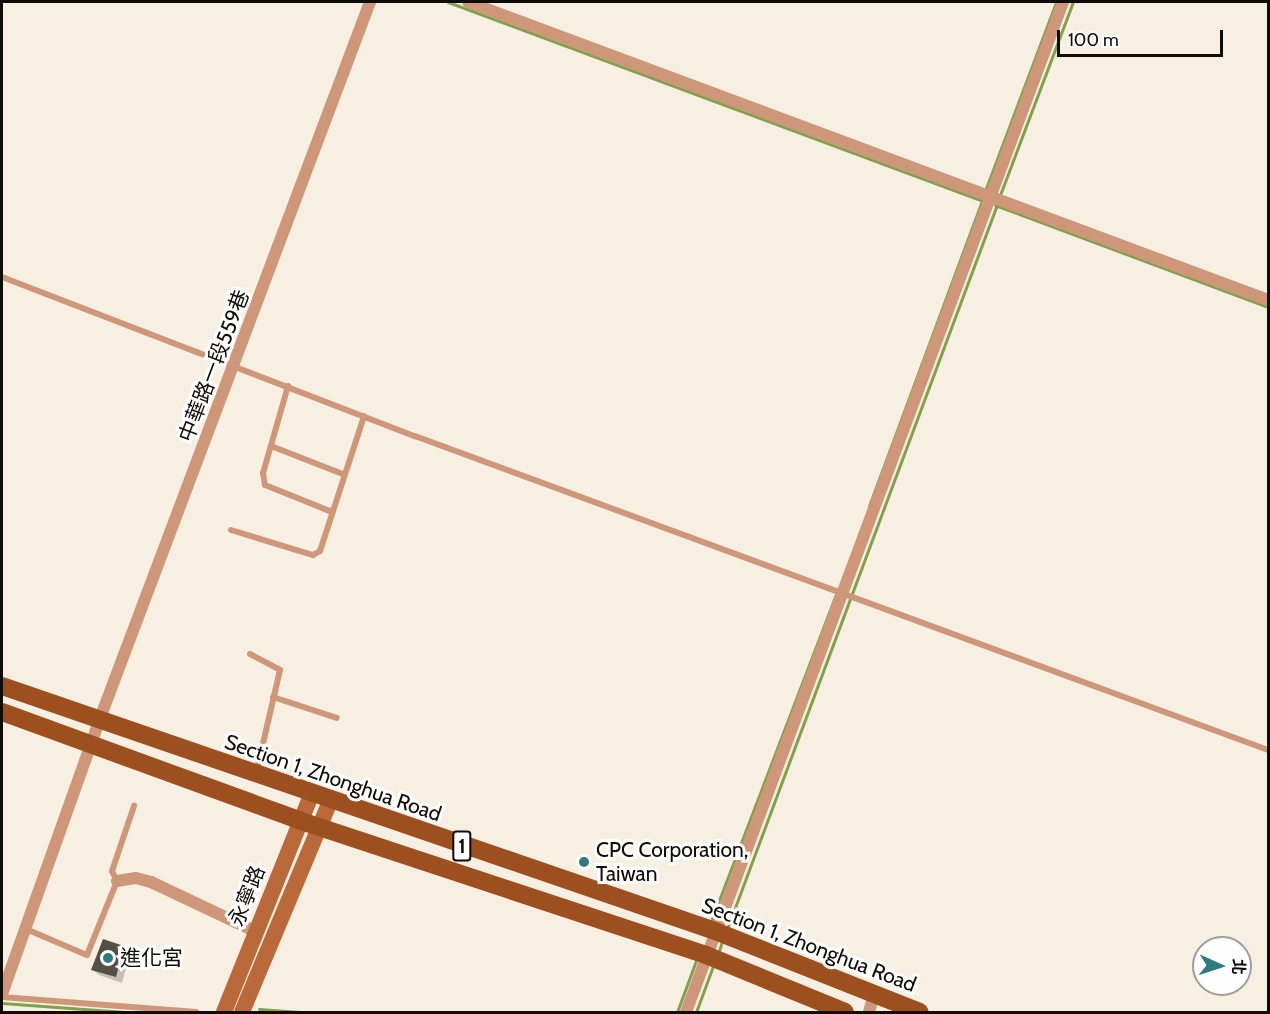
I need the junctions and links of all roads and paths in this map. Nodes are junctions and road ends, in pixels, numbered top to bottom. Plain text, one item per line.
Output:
1 (370, 2) edge
2 (468, 2) edge
3 (1063, 2) edge
4 (992, 196) junction
5 (2, 277) edge
6 (1269, 300) edge
7 (235, 367) junction
8 (288, 386) junction
9 (364, 416) junction
10 (271, 446) junction
11 (345, 475) junction
12 (332, 512) junction
13 (231, 530) dead end
14 (841, 592) junction
15 (250, 654) dead end
16 (2, 686) edge
17 (273, 697) junction
18 (2, 712) edge
19 (337, 718) dead end
20 (99, 721) junction
21 (91, 744) junction
22 (1269, 750) edge
23 (256, 776) junction
24 (311, 796) junction
25 (330, 802) junction
26 (134, 806) dead end
27 (301, 821) junction
28 (321, 827) junction
29 (117, 881) junction
30 (26, 929) junction
31 (715, 931) junction
32 (257, 932) junction
33 (706, 955) junction
34 (874, 993) junction
35 (2, 995) edge
36 (196, 1012) edge
37 (224, 1012) edge
38 (242, 1012) edge
39 (686, 1012) edge
40 (845, 1012) edge
41 (869, 1012) edge
42 (920, 1012) edge

1 - 7 street, 中華路一段559巷
2 - 4 street
3 - 4 street
4 - 6 street
4 - 14 street
5 - 7 lane
7 - 8 lane
7 - 20 street, 中華路一段559巷
8 - 9 lane
8 - 10 lane
9 - 11 lane
9 - 14 lane
10 - 11 lane
10 - 12 lane
11 - 12 lane
12 - 13 lane
14 - 22 lane
14 - 31 street
15 - 17 lane
16 - 20 main road, Section 1, Zhonghua Road / 1
17 - 19 lane
17 - 23 lane
18 - 21 main road, 1
20 - 21 street, 中華路一段559巷
20 - 23 main road, Section 1, Zhonghua Road / 1
21 - 27 main road, 1
21 - 30 street, 中華路一段559巷
23 - 24 main road, Section 1, Zhonghua Road / 1
24 - 25 main road, Section 1, Zhonghua Road / 1
24 - 27 street, 永寧路
25 - 28 street, 永寧路
25 - 31 main road, Section 1, Zhonghua Road / 1
26 - 29 lane
27 - 28 main road, 1
27 - 32 street, 永寧路
28 - 33 main road, 1
28 - 38 street, 永寧路
29 - 30 lane
29 - 32 street
30 - 35 street, 中華路一段559巷
31 - 33 street
31 - 34 main road, Section 1, Zhonghua Road / 1
32 - 37 street, 永寧路
33 - 39 street
33 - 40 main road, 1
34 - 41 street
34 - 42 main road, Section 1, Zhonghua Road / 1
35 - 36 lane

